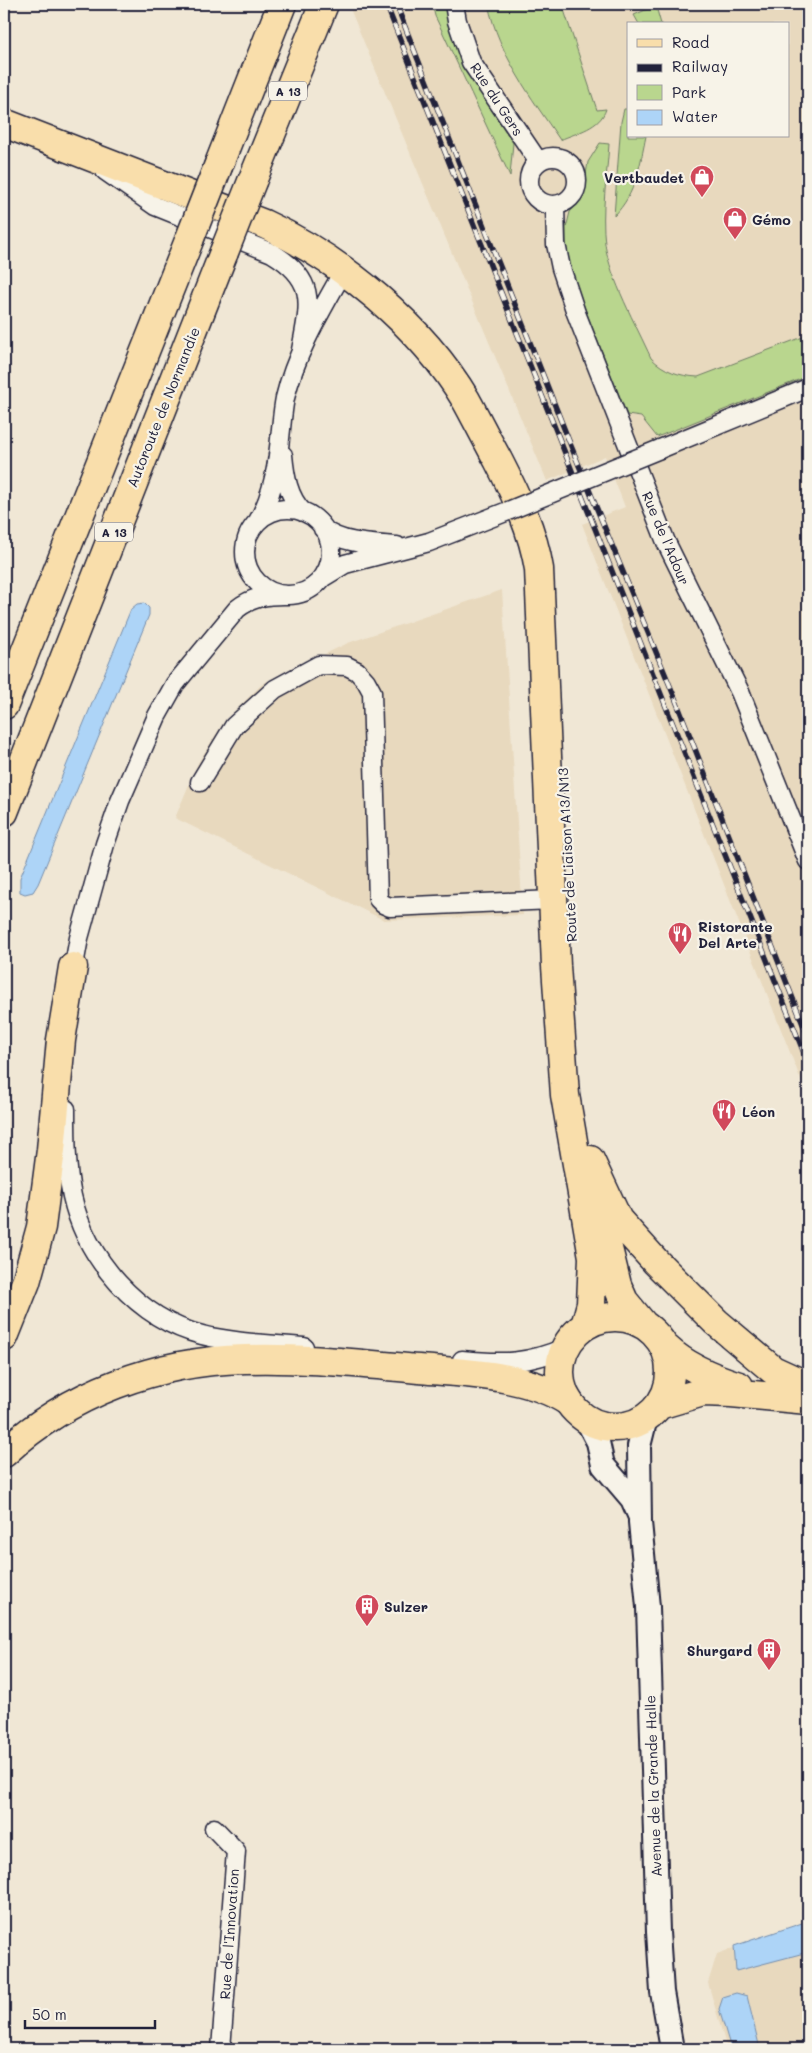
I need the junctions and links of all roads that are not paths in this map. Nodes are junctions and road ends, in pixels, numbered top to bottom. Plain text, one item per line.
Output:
1 (282, 4) edge
2 (324, 4) edge
3 (454, 4) edge
4 (4, 123) edge
5 (4, 141) edge
6 (76, 152) junction
7 (538, 161) junction
8 (555, 206) junction
9 (344, 270) junction
10 (301, 350) junction
11 (808, 388) edge
12 (466, 400) junction
13 (281, 430) junction
14 (303, 512) junction
15 (258, 522) junction
16 (323, 529) junction
17 (418, 545) junction
18 (322, 578) junction
19 (284, 595) junction
20 (4, 705) edge
21 (200, 782) dead end
22 (4, 812) edge
23 (808, 861) edge
24 (553, 900) junction
25 (73, 967) junction
26 (590, 1160) junction
27 (642, 1324) junction
28 (585, 1326) junction
29 (4, 1337) edge
30 (566, 1347) junction
31 (666, 1348) junction
32 (808, 1386) edge
33 (777, 1396) junction
34 (808, 1400) edge
35 (577, 1410) junction
36 (653, 1411) junction
37 (4, 1453) edge
38 (640, 1522) junction
39 (214, 1828) dead end
40 (221, 2049) edge
41 (672, 2049) edge

1 - 20 main road, A 13, bridge
2 - 22 main road, Autoroute de Normandie / A 13, bridge
3 - 7 street, Rue du Gers
4 - 6 main road
5 - 6 main road
6 - 9 main road, Route de Liaison A13/N13
6 - 10 street
7 - 8 street
7 - 8 street
8 - 23 street, Rue de l'Adour
9 - 10 street
9 - 12 main road, Route de Liaison A13/N13
10 - 13 street
11 - 17 street, bridge
12 - 24 main road, Route de Liaison A13/N13
12 - 26 main road, Route de Liaison A13/N13
13 - 14 street
13 - 15 street
14 - 15 street
14 - 16 street
15 - 19 street
16 - 17 street
16 - 18 street
17 - 18 street
18 - 19 street
19 - 25 street
21 - 24 street
24 - 28 main road, Route de Liaison A13/N13
25 - 29 main road
25 - 30 street
26 - 27 main road, Route de Liaison A13/N13
26 - 32 main road
27 - 28 main road
27 - 31 main road
28 - 30 main road
30 - 35 main road
31 - 33 main road
31 - 36 main road
33 - 34 main road
33 - 36 main road
35 - 36 main road
35 - 37 main road
35 - 38 street
36 - 38 street
38 - 41 street, Avenue de la Grande Halle
39 - 40 street, Rue de l'Innovation

